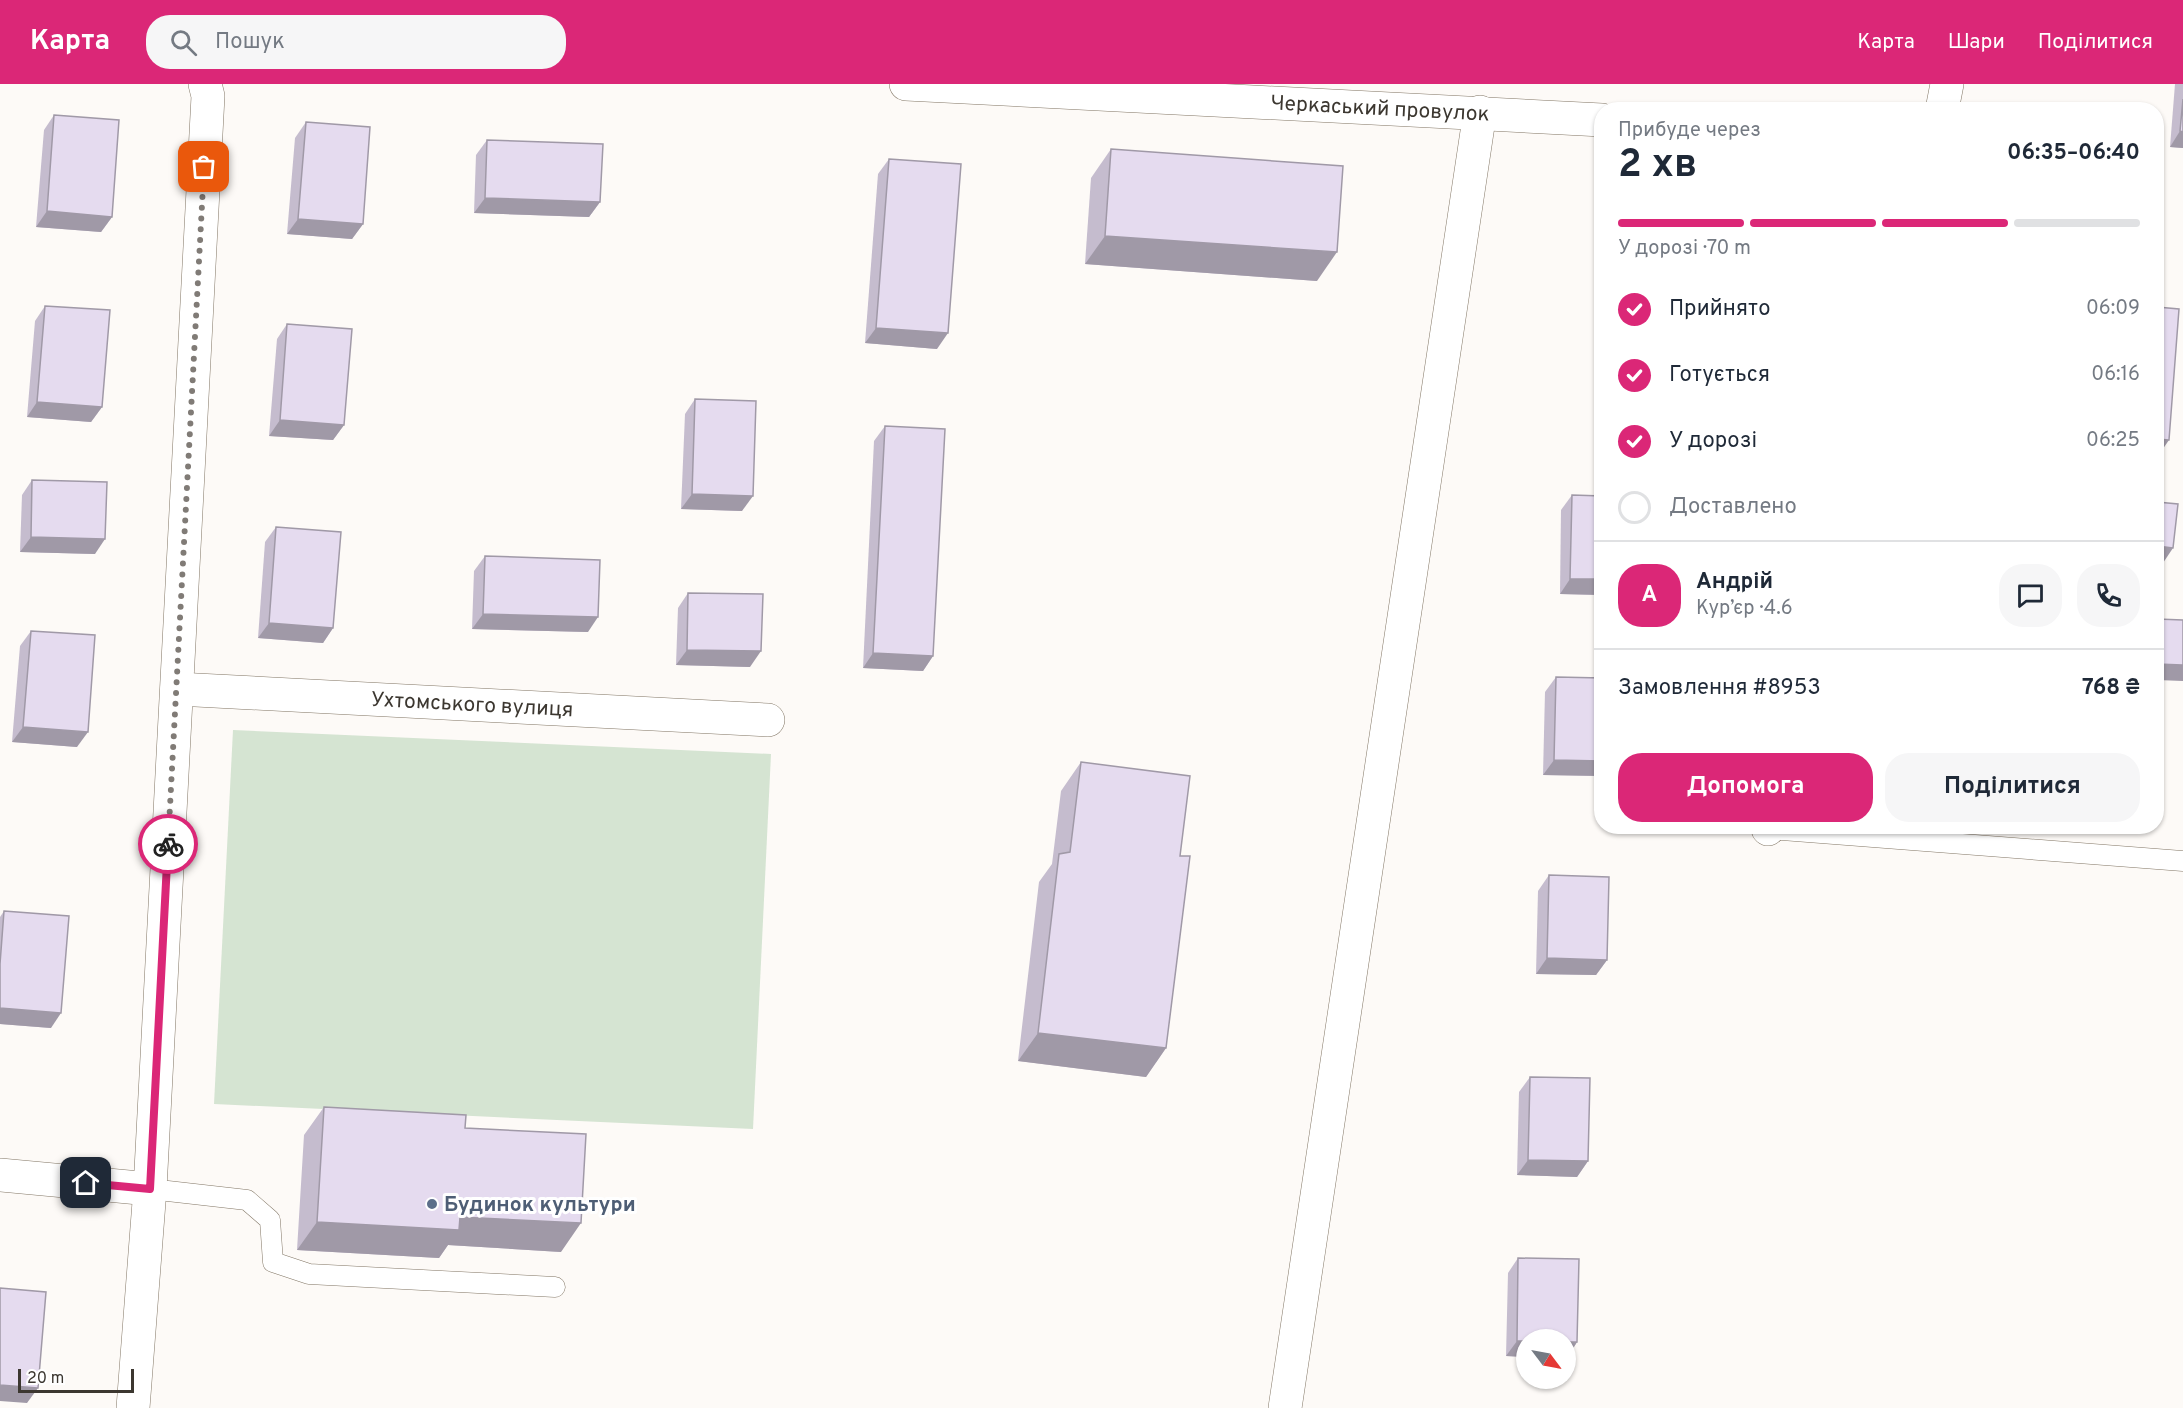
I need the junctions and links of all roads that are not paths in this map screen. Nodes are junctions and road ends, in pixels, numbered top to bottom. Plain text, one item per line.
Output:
1 (205, 84) edge
2 (906, 84) edge
3 (1947, 84) edge
4 (1429, 97) edge
5 (1944, 102) edge
6 (1480, 112) junction
7 (1594, 119) edge
8 (177, 689) junction
9 (768, 720) dead end
10 (1843, 834) edge
11 (2183, 861) edge
12 (0, 1175) edge
13 (150, 1189) junction
14 (555, 1287) dead end
15 (133, 1408) edge
16 (1285, 1408) edge

1 - 8 street
2 - 4 street, Черкаський провулок
3 - 5 street
4 - 6 street, Черкаський провулок
6 - 7 street, Черкаський провулок
6 - 16 street
8 - 9 street, Ухтомського вулиця
8 - 13 street
10 - 11 lane
12 - 13 street
13 - 14 lane
13 - 15 street

